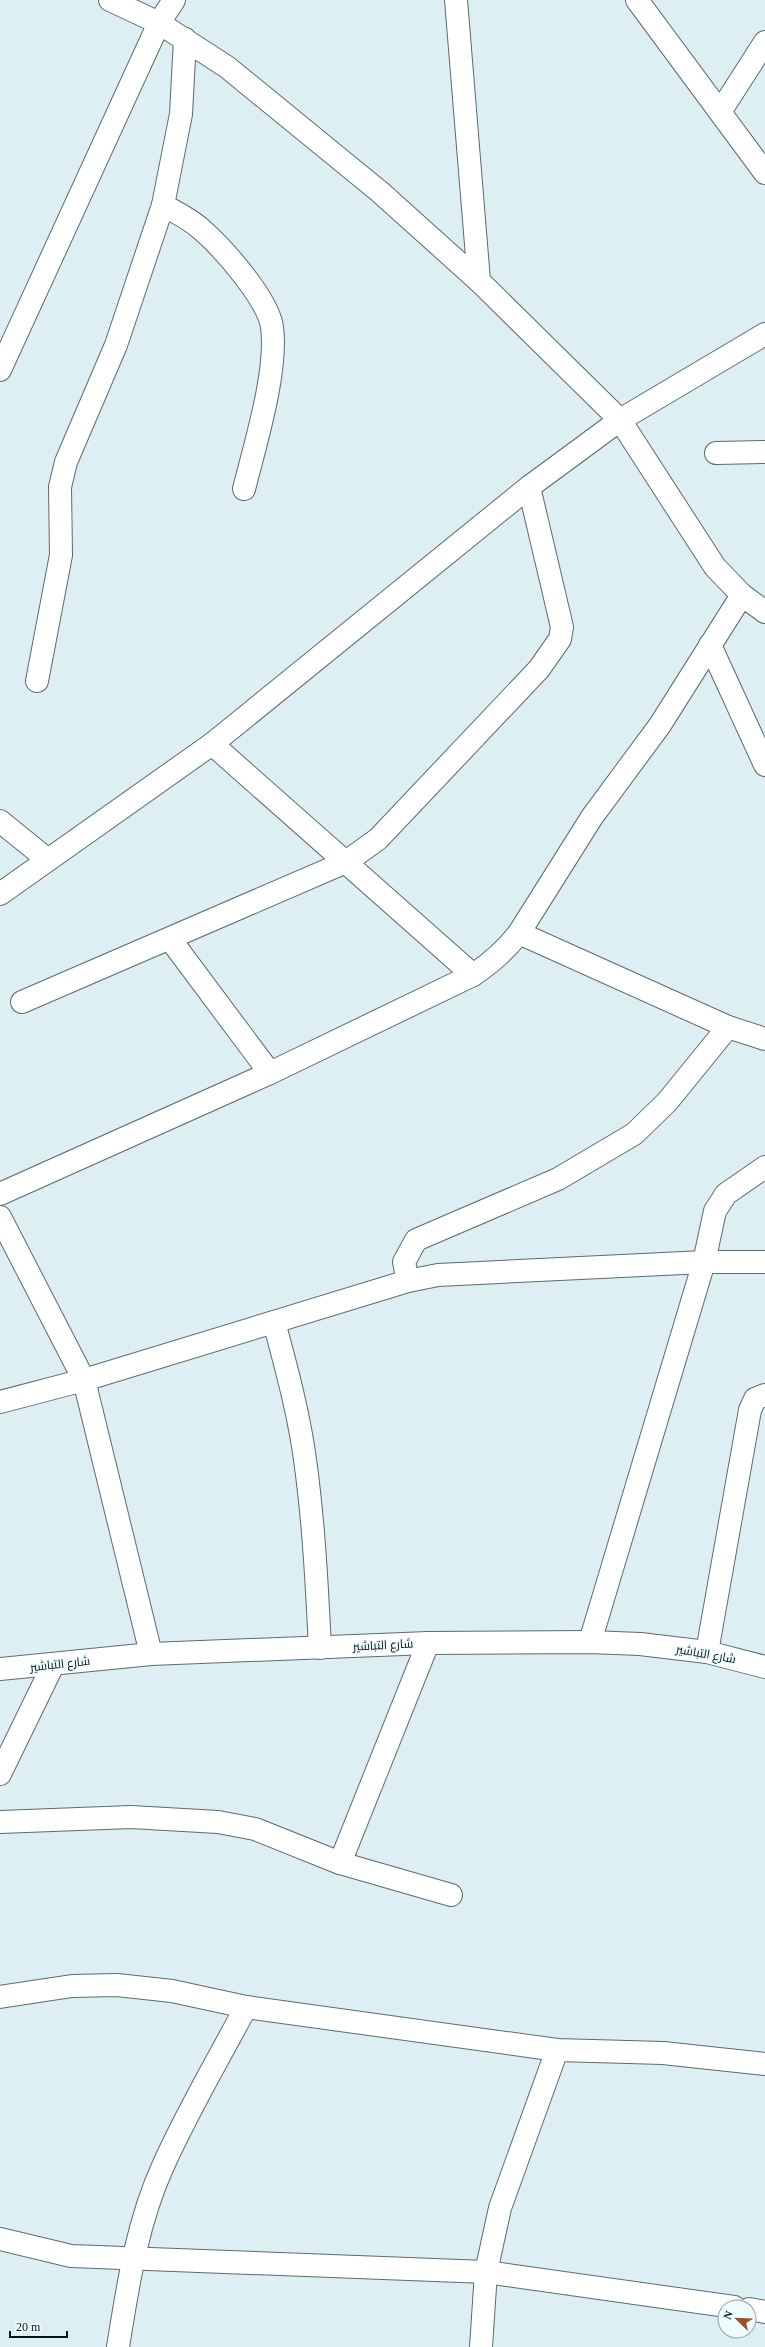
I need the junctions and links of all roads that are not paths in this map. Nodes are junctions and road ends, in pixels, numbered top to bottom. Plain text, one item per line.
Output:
1 (110, 0) edge
2 (174, 0) edge
3 (456, 0) edge
4 (637, 0) edge
5 (159, 23) junction
6 (185, 39) junction
7 (765, 42) edge
8 (720, 112) junction
9 (765, 173) edge
10 (163, 205) junction
11 (479, 281) junction
12 (765, 334) edge
13 (0, 370) edge
14 (620, 420) junction
15 (765, 452) edge
16 (716, 453) dead end
17 (529, 487) junction
18 (244, 489) dead end
19 (742, 595) junction
20 (765, 612) edge
21 (710, 645) junction
22 (37, 681) dead end
23 (212, 744) junction
24 (765, 765) edge
25 (0, 821) edge
26 (48, 860) junction
27 (346, 862) junction
28 (0, 894) edge
29 (519, 933) junction
30 (170, 939) junction
31 (473, 975) junction
32 (22, 1002) dead end
33 (728, 1027) junction
34 (765, 1040) edge
35 (270, 1073) junction
36 (765, 1167) edge
37 (0, 1194) edge
38 (0, 1217) edge
39 (704, 1262) junction
40 (765, 1262) edge
41 (408, 1281) junction
42 (274, 1322) junction
43 (84, 1380) junction
44 (765, 1394) edge
45 (0, 1402) edge
46 (590, 1642) junction
47 (428, 1643) junction
48 (320, 1648) junction
49 (707, 1652) junction
50 (151, 1654) junction
51 (53, 1665) junction
52 (765, 1666) edge
53 (0, 1669) edge
54 (0, 1774) edge
55 (0, 1822) edge
56 (340, 1863) junction
57 (451, 1894) dead end
58 (0, 1997) edge
59 (246, 2007) junction
60 (557, 2050) junction
61 (765, 2064) edge
62 (0, 2239) edge
63 (132, 2260) junction
64 (486, 2272) junction
65 (717, 2305) edge
66 (118, 2347) edge
67 (481, 2347) edge

1 - 5 street
2 - 5 street
3 - 11 street
4 - 8 street
5 - 6 street
5 - 13 street
6 - 10 street
6 - 11 street
7 - 8 street
8 - 9 street
10 - 18 street
10 - 22 street
11 - 14 street
12 - 14 street
14 - 17 street
14 - 19 street
15 - 16 street
17 - 23 street
17 - 27 street
19 - 20 street
19 - 21 street
21 - 24 street
21 - 29 street
23 - 26 street
23 - 27 street
25 - 26 street
26 - 28 street
27 - 30 street
27 - 31 street
29 - 31 street
29 - 33 street
30 - 32 street
30 - 35 street
31 - 35 street
33 - 34 street
33 - 41 street
35 - 37 street
36 - 39 street
38 - 43 street
39 - 40 street
39 - 41 street
39 - 46 street
41 - 42 street
42 - 43 street
42 - 48 street
43 - 45 street
43 - 50 street
44 - 49 street
46 - 47 street, شارع التباشير
46 - 49 street, شارع التباشير
47 - 48 street, شارع التباشير
47 - 56 street
48 - 50 street, شارع التباشير
49 - 52 street, شارع التباشير
50 - 51 street, شارع التباشير
51 - 53 street, شارع التباشير
51 - 54 street
55 - 56 street
56 - 57 street
58 - 59 street
59 - 60 street
59 - 63 street
60 - 61 street
60 - 64 street
62 - 63 street
63 - 64 street
63 - 66 street
64 - 65 street
64 - 67 street

